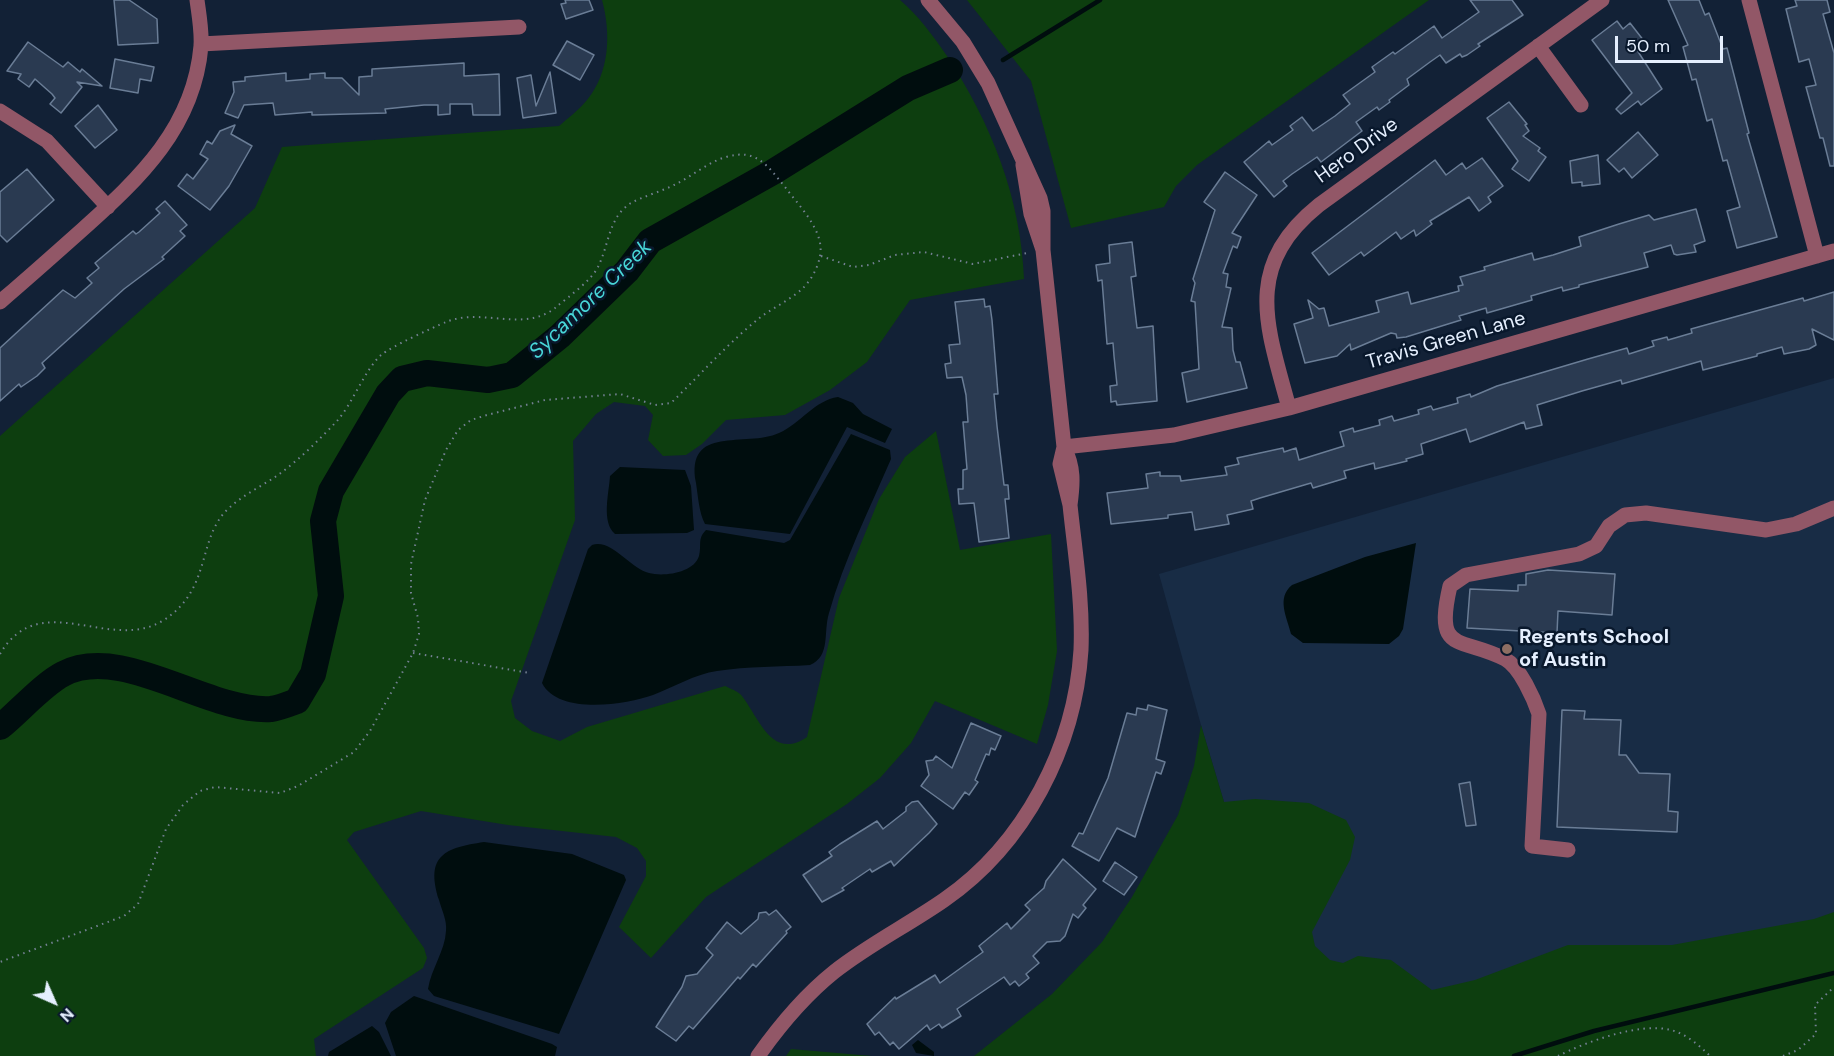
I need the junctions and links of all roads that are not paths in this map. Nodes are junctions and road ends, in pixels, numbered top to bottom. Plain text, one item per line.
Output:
1 (197, 0) edge
2 (928, 0) edge
3 (1602, 0) edge
4 (1749, 0) edge
5 (519, 27) dead end
6 (201, 44) junction
7 (1538, 46) junction
8 (1581, 105) dead end
9 (0, 111) edge
10 (108, 207) junction
11 (1834, 251) edge
12 (1818, 256) junction
13 (0, 302) edge
14 (1289, 408) junction
15 (1064, 447) junction
16 (1834, 508) edge
17 (1568, 850) dead end
18 (758, 1056) edge

1 - 6 street
2 - 15 street
3 - 7 street, Hero Drive
4 - 12 street
5 - 6 street
6 - 10 street
7 - 8 street
7 - 14 street, Hero Drive
9 - 10 street
10 - 13 street
11 - 12 street, Travis Green Lane
12 - 14 street, Travis Green Lane
14 - 15 street, Travis Green Lane
15 - 18 street
16 - 17 street

